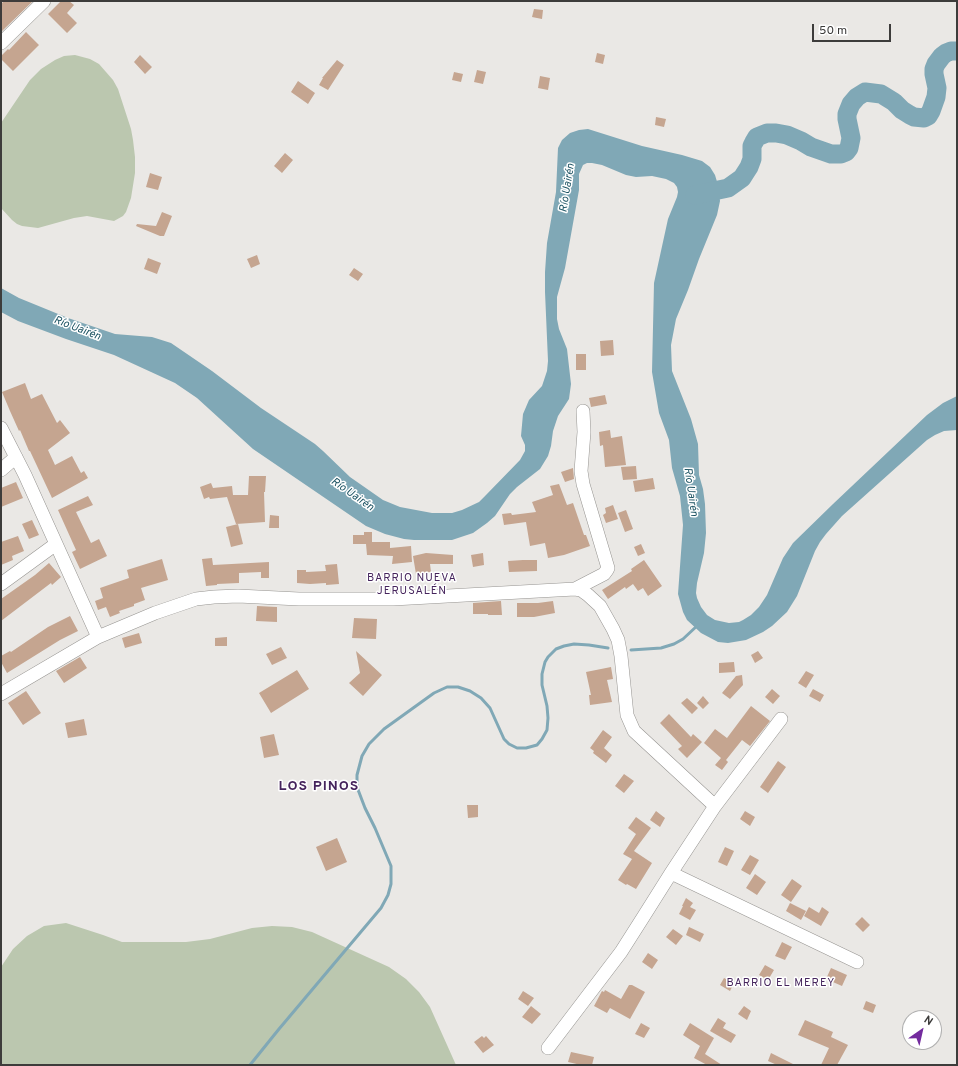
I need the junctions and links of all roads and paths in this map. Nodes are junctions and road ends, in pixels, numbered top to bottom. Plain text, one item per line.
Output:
1 (44, 1) edge
2 (1, 43) edge
3 (583, 411) dead end
4 (1, 428) edge
5 (16, 457) junction
6 (1, 470) edge
7 (56, 544) junction
8 (1, 584) edge
9 (575, 589) junction
10 (98, 637) junction
11 (1, 694) edge
12 (782, 719) dead end
13 (715, 806) junction
14 (671, 872) junction
15 (857, 962) dead end
16 (548, 1048) dead end

1 - 2 street
3 - 9 street
4 - 5 street
5 - 6 street
5 - 7 street
7 - 8 street
7 - 10 street
9 - 10 street
9 - 13 street
10 - 11 street
12 - 13 street
13 - 14 street
14 - 15 street
14 - 16 street

